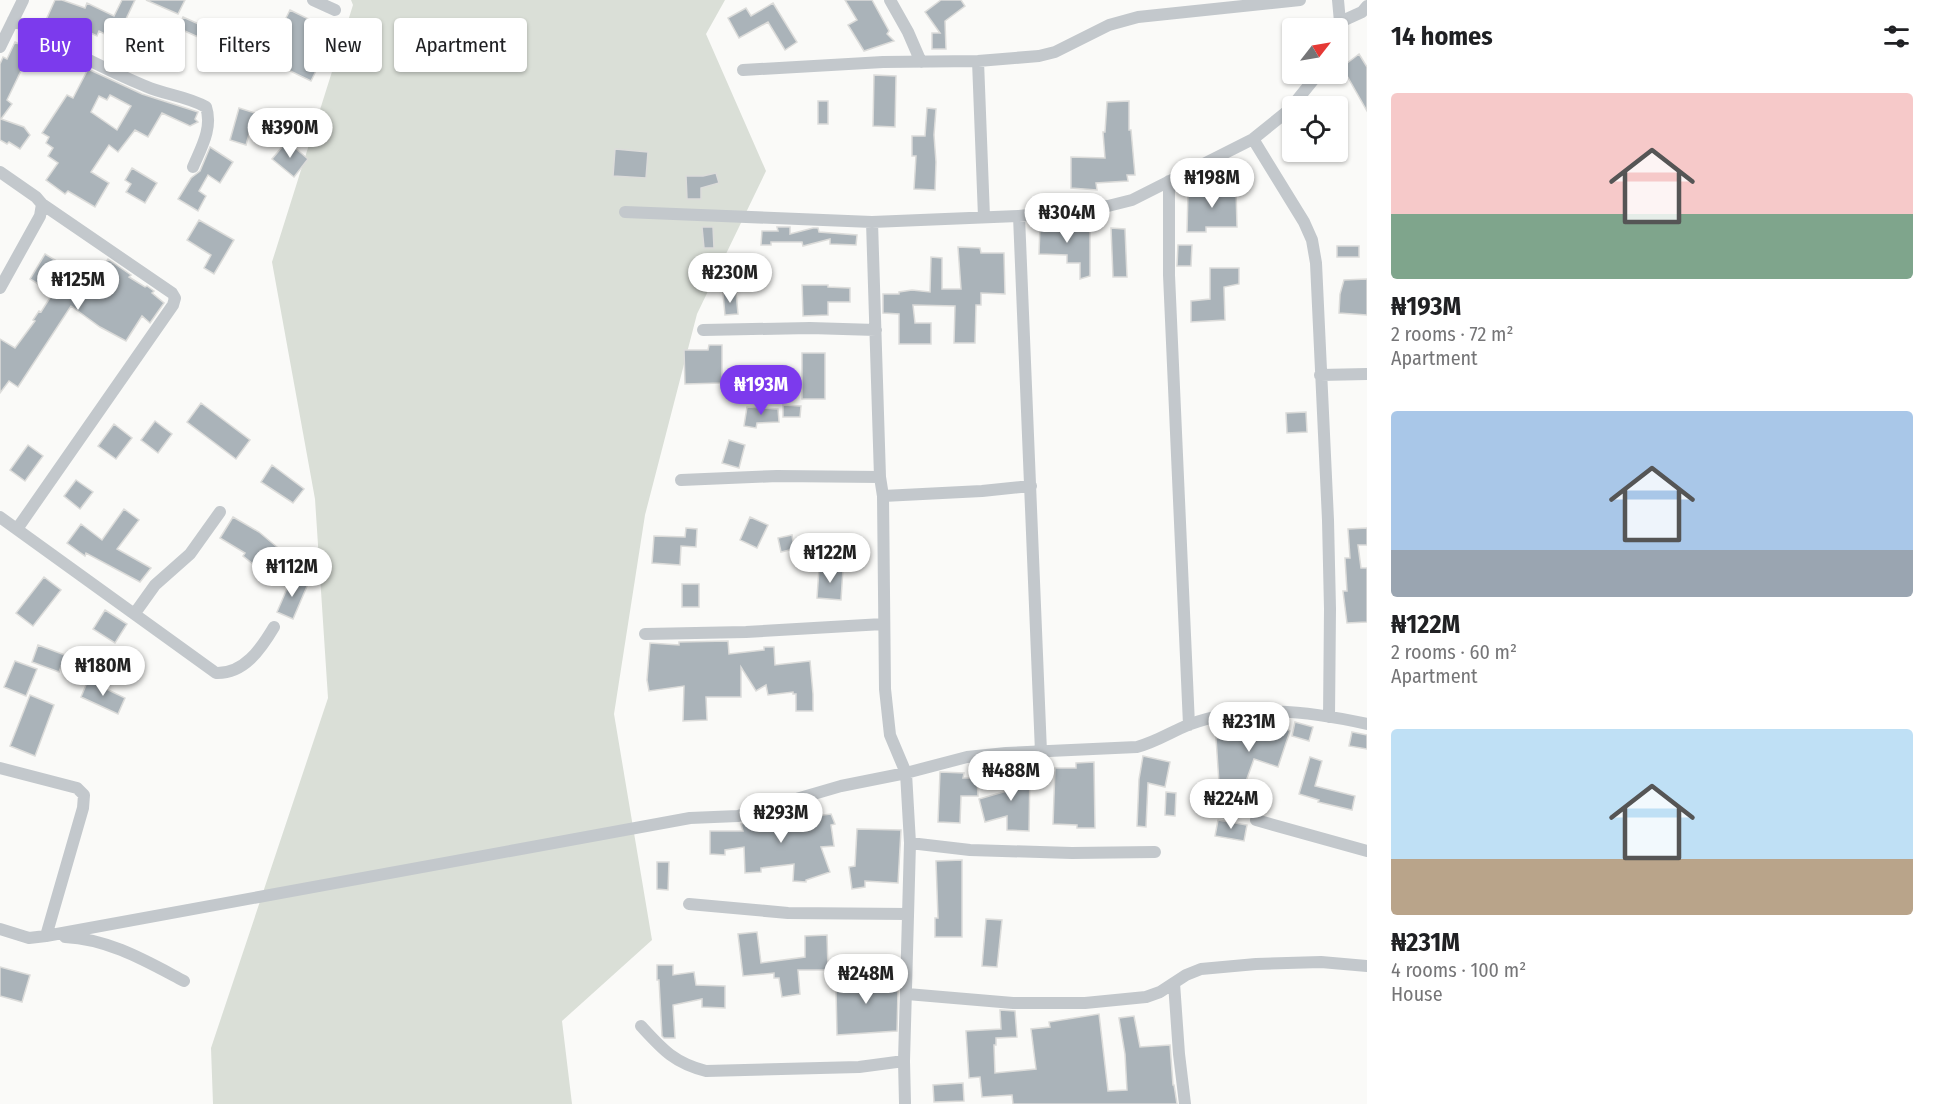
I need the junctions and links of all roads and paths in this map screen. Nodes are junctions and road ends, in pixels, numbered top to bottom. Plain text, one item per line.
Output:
1 (23, 0) edge
2 (313, 0) edge
3 (890, 0) edge
4 (1300, 0) edge
5 (1338, 0) edge
6 (1367, 6) edge
7 (335, 10) dead end
8 (1340, 18) edge
9 (1348, 18) edge
10 (13, 20) junction
11 (0, 47) edge
12 (978, 61) junction
13 (921, 62) junction
14 (743, 70) dead end
15 (1310, 84) edge
16 (1253, 139) junction
17 (193, 167) dead end
18 (0, 172) edge
19 (1169, 181) junction
20 (42, 204) junction
21 (625, 212) dead end
22 (1018, 216) junction
23 (984, 217) junction
24 (872, 222) junction
25 (0, 288) edge
26 (703, 330) dead end
27 (876, 330) junction
28 (1367, 374) edge
29 (1320, 375) junction
30 (880, 477) junction
31 (681, 480) dead end
32 (1031, 486) junction
33 (883, 496) junction
34 (220, 512) dead end
35 (0, 517) edge
36 (17, 529) junction
37 (135, 613) junction
38 (883, 624) junction
39 (274, 627) dead end
40 (645, 634) dead end
41 (1329, 717) junction
42 (1367, 724) edge
43 (1189, 725) junction
44 (1041, 752) junction
45 (0, 768) edge
46 (906, 773) junction
47 (1256, 820) dead end
48 (910, 843) junction
49 (1367, 851) edge
50 (1155, 852) dead end
51 (689, 904) dead end
52 (908, 914) junction
53 (0, 929) edge
54 (46, 936) junction
55 (1367, 966) edge
56 (184, 981) dead end
57 (1174, 983) junction
58 (907, 994) junction
59 (641, 1026) dead end
60 (904, 1061) junction
61 (905, 1103) edge
62 (1185, 1104) edge

1 - 10 street
2 - 7 street
3 - 13 street
4 - 12 street
5 - 8 street
6 - 9 street
10 - 11 street
10 - 17 street
12 - 13 street
12 - 23 street
13 - 14 street
15 - 16 street
16 - 19 street
16 - 29 street
18 - 20 street
19 - 22 street
19 - 43 street
20 - 25 street
20 - 36 street
21 - 24 street
22 - 23 street
22 - 32 street
23 - 24 street
24 - 27 street
26 - 27 street
27 - 30 street
28 - 29 street
29 - 41 street
30 - 31 street
30 - 33 street
32 - 33 street
32 - 44 street
33 - 38 street
34 - 37 street
35 - 36 street
36 - 37 street
37 - 39 street
38 - 40 street
38 - 46 street
41 - 42 street
41 - 43 street
43 - 44 street
44 - 46 street
45 - 54 street
46 - 48 street
46 - 54 street
47 - 49 street
48 - 50 street
48 - 52 street
51 - 52 street
52 - 58 street
53 - 54 street
54 - 56 street
55 - 57 street
57 - 58 street
57 - 62 street
58 - 60 street
59 - 60 street
60 - 61 street

